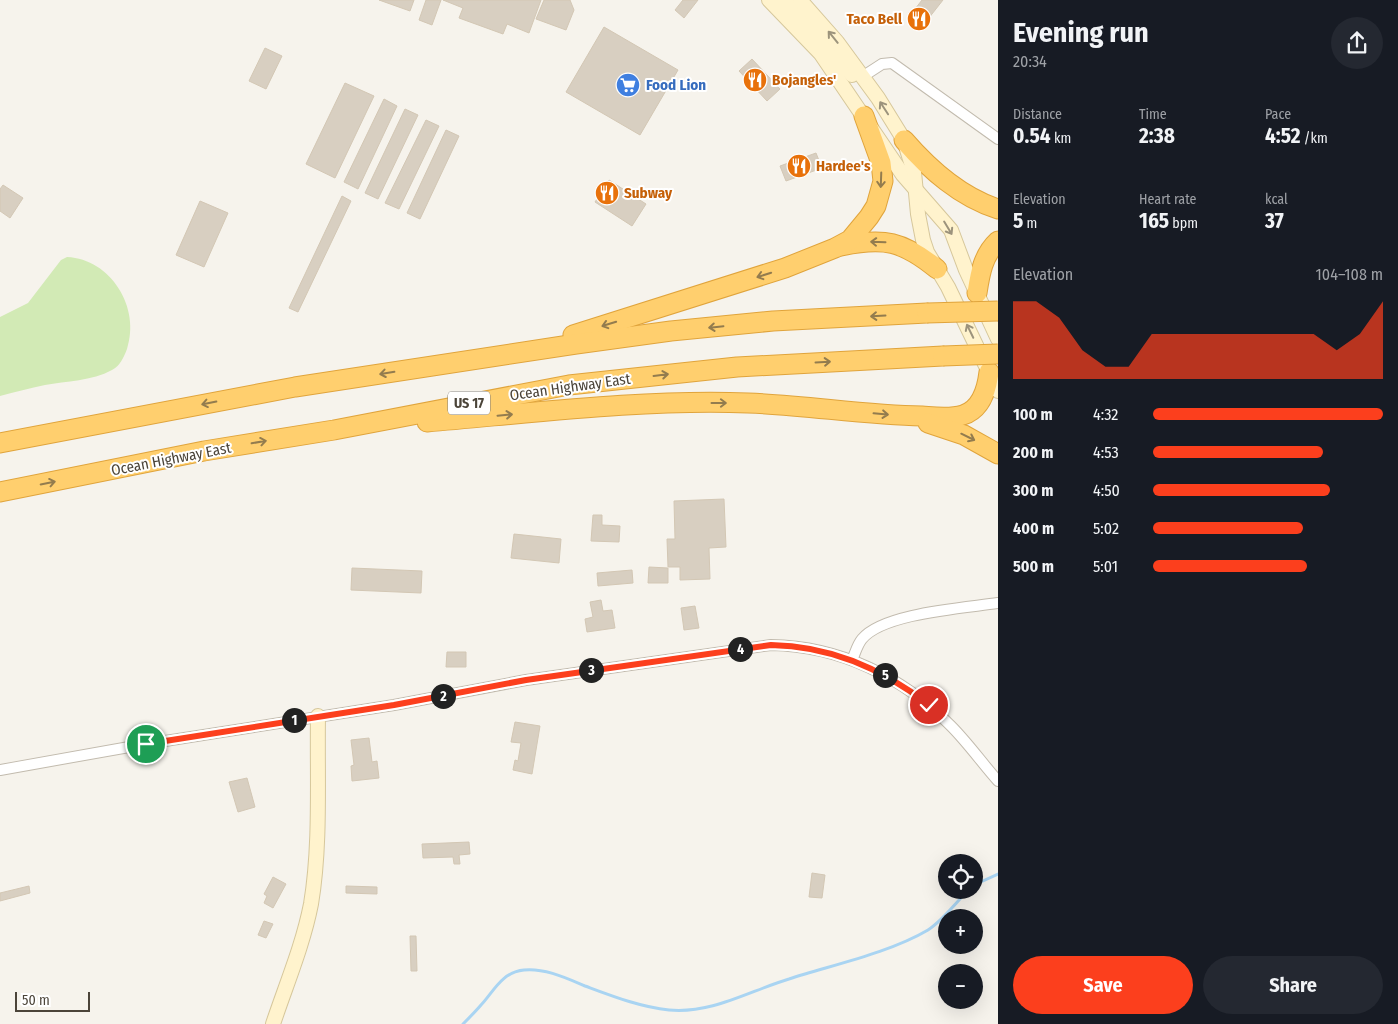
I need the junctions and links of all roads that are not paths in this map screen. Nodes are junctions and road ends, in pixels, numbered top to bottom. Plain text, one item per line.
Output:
1 (769, 0) edge
2 (784, 0) edge
3 (800, 0) edge
4 (862, 77) junction
5 (864, 116) junction
6 (998, 139) edge
7 (904, 140) junction
8 (917, 191) junction
9 (998, 209) edge
10 (998, 241) edge
11 (835, 248) junction
12 (937, 269) junction
13 (977, 293) junction
14 (998, 311) edge
15 (998, 339) edge
16 (998, 354) edge
17 (435, 365) junction
18 (989, 372) junction
19 (998, 391) edge
20 (905, 416) junction
21 (334, 430) junction
22 (0, 443) edge
23 (998, 454) edge
24 (0, 492) edge
25 (998, 604) edge
26 (852, 660) junction
27 (318, 716) junction
28 (0, 770) edge
29 (998, 781) edge
30 (272, 1024) edge

1 - 5 main road
2 - 4 main road
4 -> 3 main road
4 - 6 street
7 -> 4 main road
5 - 8 main road
5 -> 11 highway
7 - 8 main road
7 - 9 highway
8 - 12 main road
8 -> 13 main road
10 - 13 highway
12 -> 11 highway
11 -> 17 highway
18 -> 12 main road
13 - 15 main road
14 -> 17 highway, bridge
21 -> 16 highway, Ocean Highway East / US 17, bridge
17 -> 22 highway
18 - 19 main road
18 - 20 highway
21 -> 20 highway
20 -> 23 highway
24 -> 21 highway, Ocean Highway East / US 17
25 - 26 street
26 - 27 street
26 - 29 street
27 - 28 street
27 - 30 main road

